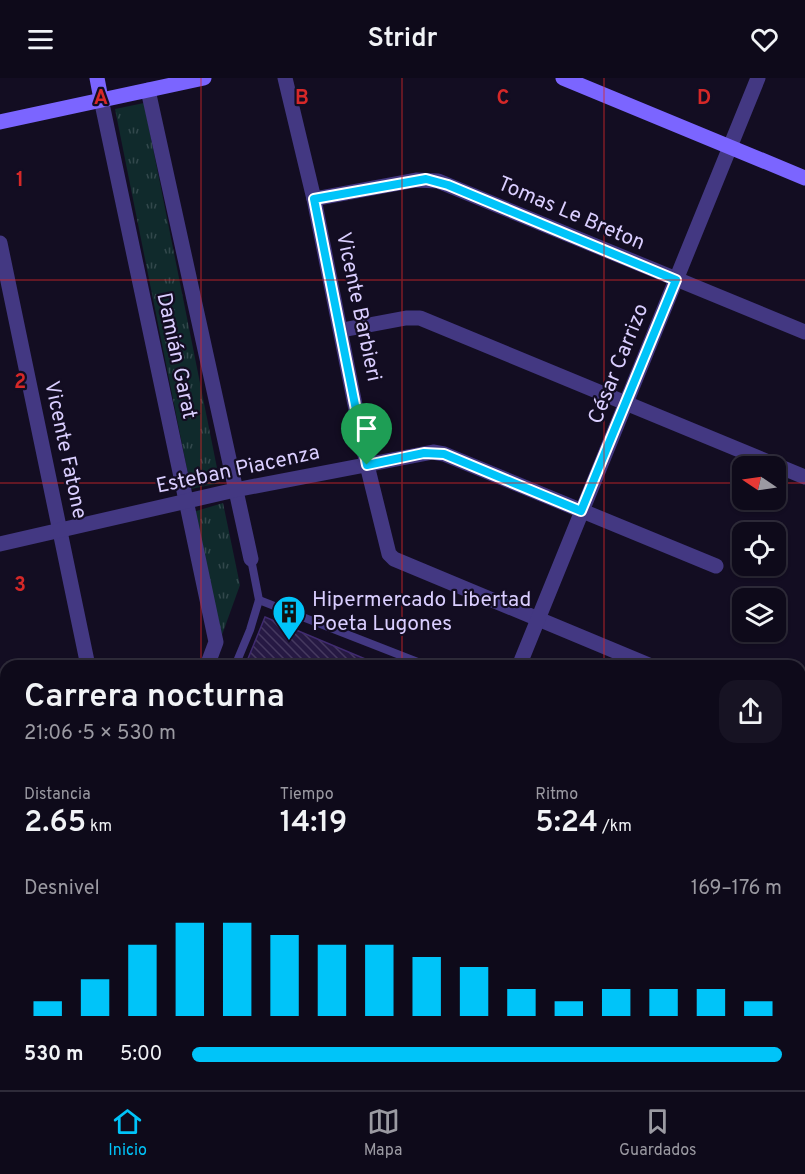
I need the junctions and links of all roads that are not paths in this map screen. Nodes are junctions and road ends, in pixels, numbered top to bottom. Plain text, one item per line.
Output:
1 (97, 78) edge
2 (204, 78) edge
3 (285, 78) edge
4 (563, 78) edge
5 (758, 78) edge
6 (147, 84) edge
7 (101, 99) junction
8 (0, 122) edge
9 (731, 147) junction
10 (805, 178) edge
11 (314, 199) junction
12 (0, 243) edge
13 (2, 267) edge
14 (676, 280) junction
15 (342, 330) junction
16 (805, 332) edge
17 (625, 404) junction
18 (367, 465) junction
19 (805, 477) edge
20 (235, 490) junction
21 (186, 501) junction
22 (581, 511) junction
23 (61, 529) junction
24 (0, 543) edge
25 (251, 559) joint
26 (716, 566) dead end
27 (259, 600) junction
28 (539, 618) junction
29 (87, 660) edge
30 (209, 660) edge
31 (238, 660) edge
32 (413, 660) edge
33 (522, 660) edge
34 (637, 660) edge

1 - 7 main road, Damián Garat
2 - 6 main road
3 - 11 street, Vicente Barbieri
4 - 9 main road
5 - 9 street, César Carrizo
6 - 7 main road
6 - 20 street, Damián Garat
7 - 8 main road
7 - 21 street, Damián Garat
9 - 10 main road
9 - 14 street, César Carrizo
11 - 14 street, Tomas Le Breton
11 - 15 street, Vicente Barbieri
12 - 13 street, Vicente Fatone
13 - 23 street, Vicente Fatone
14 - 16 street, Tomas Le Breton
14 - 17 street, César Carrizo
15 - 17 street
15 - 18 street, Vicente Barbieri
17 - 19 street
17 - 22 street, César Carrizo
18 - 20 street, Esteban Piacenza
18 - 22 street, Esteban Piacenza
18 - 28 street, Vicente Barbieri
20 - 21 street, Esteban Piacenza
20 - 25 street, Damián Garat
21 - 23 street, Esteban Piacenza
21 - 30 street, Damián Garat
22 - 26 street, Esteban Piacenza
22 - 28 street, César Carrizo
23 - 24 street, Esteban Piacenza
23 - 29 street, Vicente Fatone
25 - 27 lane
27 - 31 lane
27 - 32 lane
28 - 33 street, César Carrizo
28 - 34 street

